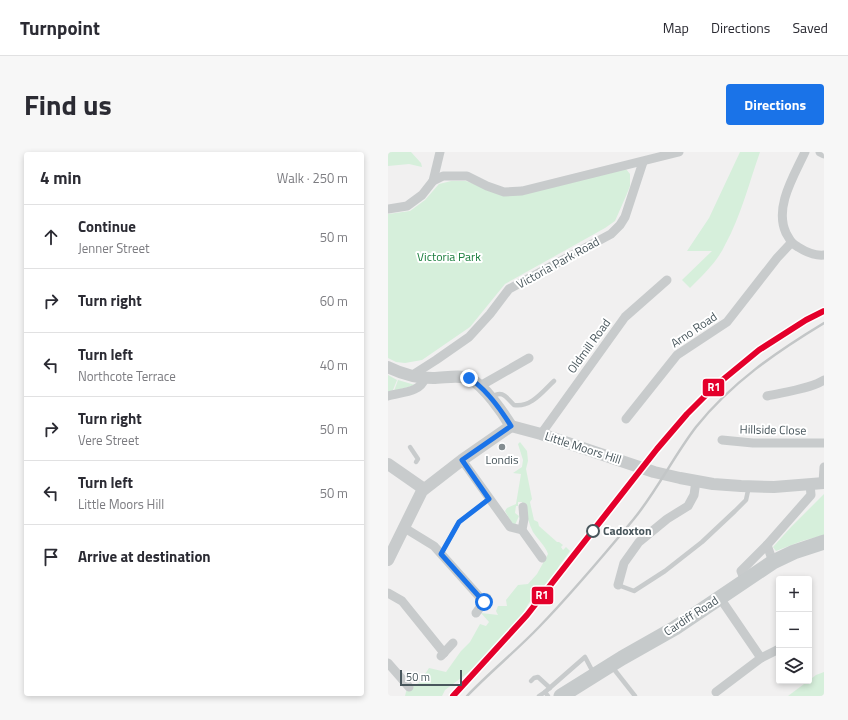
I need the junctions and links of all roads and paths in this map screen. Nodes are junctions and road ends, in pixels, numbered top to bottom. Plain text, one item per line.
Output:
1 (440, 152) edge
2 (679, 152) edge
3 (805, 152) edge
4 (820, 152) edge
5 (824, 154) edge
6 (643, 162) junction
7 (433, 181) junction
8 (388, 209) edge
9 (791, 244) junction
10 (824, 255) edge
11 (667, 280) dead end
12 (529, 358) dead end
13 (388, 367) edge
14 (411, 376) junction
15 (425, 378) junction
16 (554, 380) dead end
17 (824, 380) edge
18 (480, 386) junction
19 (388, 396) edge
20 (767, 396) dead end
21 (491, 398) junction
22 (626, 419) dead end
23 (511, 426) junction
24 (541, 434) junction
25 (722, 440) dead end
26 (824, 443) edge
27 (410, 447) dead end
28 (462, 460) junction
29 (416, 462) dead end
30 (388, 464) edge
31 (824, 467) edge
32 (696, 481) junction
33 (823, 483) edge
34 (810, 484) junction
35 (749, 486) junction
36 (424, 489) junction
37 (489, 499) junction
38 (523, 507) dead end
39 (403, 527) junction
40 (522, 530) junction
41 (824, 542) edge
42 (767, 545) junction
43 (441, 554) junction
44 (542, 558) dead end
45 (388, 560) edge
46 (773, 562) junction
47 (745, 581) junction
48 (618, 585) joint
49 (388, 593) edge
50 (720, 598) junction
51 (476, 613) dead end
52 (453, 643) dead end
53 (776, 651) edge
54 (761, 658) junction
55 (388, 663) edge
56 (610, 665) junction
57 (531, 681) dead end
58 (408, 687) dead end
59 (555, 692) edge
60 (716, 692) dead end
61 (547, 694) edge
62 (539, 696) edge
63 (635, 696) edge

1 - 7 street
2 - 6 street
3 - 9 street
4 - 5 street
6 - 7 street
6 - 14 street, Victoria Park Road
7 - 8 street
9 - 10 street
9 - 22 street, Arno Road
11 - 24 street, Oldmill Road
12 - 18 street
13 - 14 street
14 - 15 street
15 - 18 street
15 - 19 street
16 - 21 lane
17 - 20 street
18 - 21 street
21 - 23 street
23 - 24 street, Little Moors Hill
23 - 28 street
24 - 32 street, Little Moors Hill
25 - 26 street, Hillside Close
27 - 29 lane
28 - 36 street
28 - 37 street
30 - 36 street
31 - 33 street
32 - 35 street, Little Moors Hill
32 - 48 street
33 - 34 street, Little Moors Hill
34 - 35 street, Little Moors Hill
34 - 42 street
35 - 48 lane
36 - 39 street
37 - 40 street
37 - 43 lane
38 - 40 street
39 - 43 street
39 - 45 street
40 - 44 street
41 - 46 main road, Cardiff Road
42 - 46 street
42 - 47 street
43 - 51 street
46 - 47 main road, Cardiff Road
47 - 50 main road, Cardiff Road
49 - 52 street
50 - 54 street
50 - 56 main road, Cardiff Road
53 - 54 street
54 - 60 street
55 - 58 street
56 - 59 main road, Cardiff Road
56 - 63 lane
57 - 59 lane
59 - 61 lane
61 - 62 lane

